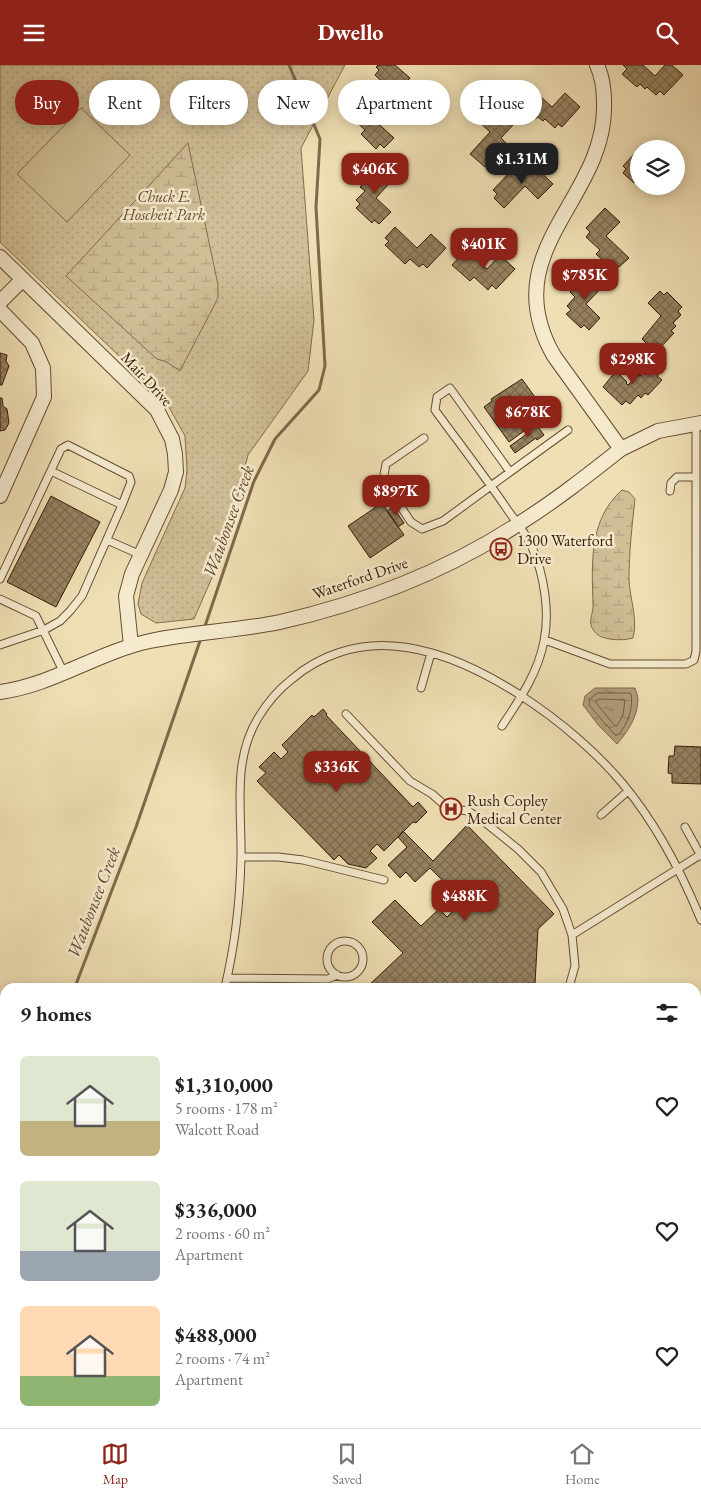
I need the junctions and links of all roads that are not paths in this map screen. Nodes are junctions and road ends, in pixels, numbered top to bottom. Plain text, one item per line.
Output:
1 (597, 65) edge
2 (0, 257) edge
3 (24, 279) junction
4 (0, 302) edge
5 (0, 310) edge
6 (698, 424) edge
7 (568, 430) dead end
8 (424, 438) dead end
9 (621, 449) junction
10 (51, 471) junction
11 (510, 471) junction
12 (695, 477) junction
13 (491, 485) junction
14 (1, 491) edge
15 (670, 491) dead end
16 (122, 505) junction
17 (519, 524) junction
18 (698, 527) edge
19 (107, 540) junction
20 (141, 555) junction
21 (698, 563) edge
22 (0, 579) edge
23 (0, 599) edge
24 (44, 630) junction
25 (544, 639) junction
26 (0, 645) edge
27 (131, 646) junction
28 (430, 653) junction
29 (64, 673) junction
30 (421, 688) dead end
31 (0, 692) edge
32 (522, 696) junction
33 (346, 714) dead end
34 (502, 726) dead end
35 (628, 791) junction
36 (601, 815) dead end
37 (685, 827) dead end
38 (701, 855) edge
39 (241, 857) junction
40 (679, 868) junction
41 (384, 880) dead end
42 (701, 920) edge
43 (572, 935) junction
44 (337, 975) junction
45 (228, 978) junction
46 (226, 983) edge
47 (569, 983) edge

1 - 9 street
2 - 3 street, Mair Drive
3 - 4 street
3 - 20 street, Mair Drive
5 - 14 street
6 - 9 street, Waterford Drive
6 - 12 lane
7 - 11 lane
8 - 13 lane
9 - 17 street, Waterford Drive
10 - 16 lane
10 - 16 lane
10 - 22 lane
11 - 13 lane
11 - 13 lane
12 - 15 lane
12 - 18 lane
13 - 17 lane
16 - 19 lane
17 - 25 lane
17 - 27 street, Waterford Drive
18 - 21 lane
19 - 20 lane
19 - 24 lane
20 - 27 street, Mair Drive
21 - 25 lane
23 - 24 lane
24 - 26 lane
24 - 29 lane
25 - 32 lane
27 - 29 street, Waterford Drive
28 - 30 lane
28 - 32 lane
28 - 39 lane
29 - 31 street, Waterford Drive
32 - 34 lane
32 - 35 lane
33 - 43 lane
35 - 36 lane
35 - 40 lane
37 - 38 lane
38 - 40 lane
39 - 41 lane
39 - 45 lane
40 - 42 lane
40 - 43 lane
43 - 47 lane
44 - 44 lane
44 - 45 lane
45 - 46 lane

